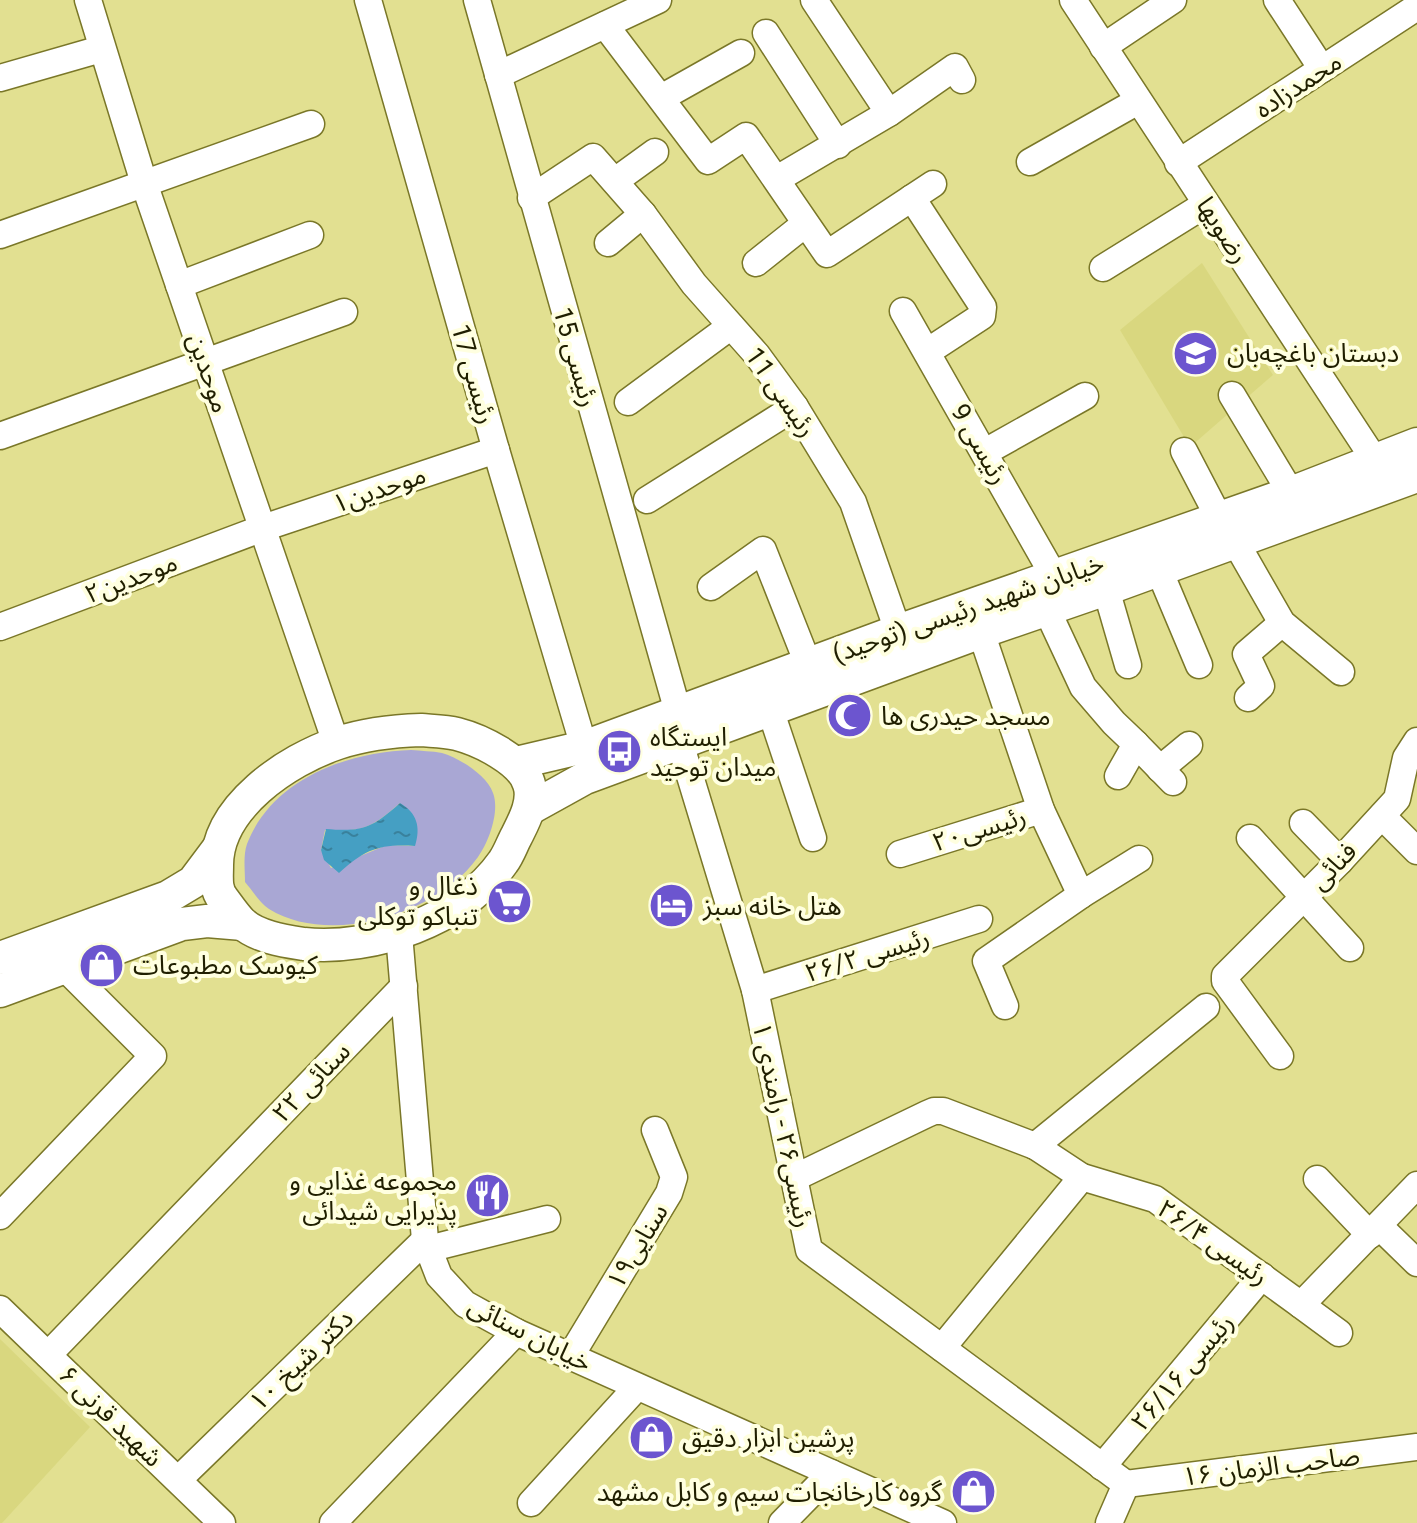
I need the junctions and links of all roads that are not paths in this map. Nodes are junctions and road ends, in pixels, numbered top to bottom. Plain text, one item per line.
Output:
1 (88, 0) edge
2 (368, 0) edge
3 (477, 0) edge
4 (658, 0) edge
5 (814, 0) edge
6 (1073, 0) edge
7 (1173, 0) edge
8 (1277, 0) edge
9 (1417, 7) edge
10 (605, 25) junction
11 (766, 33) dead end
12 (1103, 47) junction
13 (101, 49) junction
14 (741, 53) dead end
15 (1322, 69) junction
16 (498, 75) junction
17 (0, 78) edge
18 (962, 80) dead end
19 (661, 98) junction
20 (1138, 101) junction
21 (889, 113) junction
22 (311, 124) dead end
23 (838, 145) junction
24 (655, 152) dead end
25 (1030, 162) dead end
26 (1178, 163) junction
27 (777, 179) junction
28 (615, 181) junction
29 (144, 183) junction
30 (531, 198) junction
31 (1206, 204) junction
32 (643, 214) junction
33 (805, 224) junction
34 (0, 235) edge
35 (310, 235) dead end
36 (608, 243) dead end
37 (756, 263) dead end
38 (1103, 268) dead end
39 (179, 285) junction
40 (903, 311) dead end
41 (344, 312) dead end
42 (731, 326) junction
43 (927, 352) junction
44 (205, 360) junction
45 (1232, 395) dead end
46 (1085, 396) dead end
47 (628, 402) dead end
48 (795, 407) junction
49 (0, 436) edge
50 (1417, 444) edge
51 (496, 450) junction
52 (1184, 451) dead end
53 (985, 452) junction
54 (1374, 459) junction
55 (1417, 476) edge
56 (1291, 493) junction
57 (647, 500) dead end
58 (263, 528) junction
59 (1227, 530) junction
60 (1159, 570) junction
61 (1055, 578) junction
62 (711, 587) dead end
63 (1106, 589) junction
64 (1047, 610) junction
65 (1282, 623) junction
66 (0, 627) edge
67 (898, 631) junction
68 (981, 632) junction
69 (808, 664) junction
70 (1128, 665) dead end
71 (1199, 665) dead end
72 (1341, 672) dead end
73 (1248, 698) dead end
74 (770, 709) junction
75 (679, 728) junction
76 (336, 743) junction
77 (1136, 744) junction
78 (1189, 745) dead end
79 (584, 747) junction
80 (1413, 756) edge
81 (516, 763) junction
82 (1118, 776) dead end
83 (529, 809) junction
84 (1041, 810) junction
85 (1382, 816) junction
86 (1303, 823) dead end
87 (813, 838) dead end
88 (1250, 838) dead end
89 (217, 850) junction
90 (1417, 851) edge
91 (900, 854) dead end
92 (1139, 859) dead end
93 (1340, 861) junction
94 (1081, 895) junction
95 (1304, 896) junction
96 (979, 919) dead end
97 (243, 924) junction
98 (399, 934) junction
99 (1350, 948) dead end
100 (0, 958) edge
101 (65, 968) junction
102 (404, 986) junction
103 (755, 990) junction
104 (0, 991) edge
105 (1005, 1006) dead end
106 (1206, 1007) dead end
107 (1280, 1056) dead end
108 (655, 1130) dead end
109 (1035, 1146) junction
110 (1082, 1177) junction
111 (794, 1178) junction
112 (1317, 1179) dead end
113 (1417, 1185) edge
114 (0, 1216) edge
115 (547, 1219) dead end
116 (1375, 1230) junction
117 (426, 1244) junction
118 (1417, 1263) edge
119 (1262, 1276) junction
120 (1301, 1305) junction
121 (0, 1309) edge
122 (516, 1332) junction
123 (1339, 1333) dead end
124 (942, 1348) junction
125 (48, 1355) junction
126 (570, 1357) junction
127 (637, 1387) junction
128 (1417, 1447) edge
129 (1102, 1467) junction
130 (831, 1473) junction
131 (178, 1480) junction
132 (1126, 1484) junction
133 (531, 1503) dead end
134 (222, 1523) edge
135 (333, 1523) edge
136 (782, 1523) edge
137 (943, 1523) edge
138 (1109, 1523) edge

1 - 13 street, موحدین
2 - 51 street, رئیسی 17
3 - 16 street, رئیسی 15
4 - 10 street
5 - 21 street
6 - 12 street, رضویها
7 - 12 street
8 - 15 street
9 - 15 street, محمدزاده
10 - 16 street
10 - 19 street
11 - 23 street
12 - 20 street, رضویها
13 - 17 street
13 - 29 street, موحدین
14 - 19 street
15 - 26 street, محمدزاده
16 - 30 street, رئیسی 15
18 - 21 street
19 - 27 street
20 - 25 street
20 - 26 street, رضویها
21 - 23 street
22 - 29 street
23 - 27 street
24 - 28 street
26 - 31 street, رضویها
27 - 33 street
28 - 30 street, رئیسی 11
28 - 32 street, رئیسی 11
29 - 34 street
29 - 39 street, موحدین
30 - 75 street, رئیسی 15
31 - 38 street
31 - 54 street, رضویها
32 - 36 street
32 - 42 street, رئیسی 11
33 - 37 street
33 - 43 street
35 - 39 street
39 - 44 street, موحدین
40 - 43 street, رئیسی 9
41 - 44 street
42 - 47 street
42 - 48 street, رئیسی 11
43 - 53 street, رئیسی 9
44 - 49 street
44 - 58 street, موحدین
45 - 56 street
46 - 53 street
48 - 57 street
48 - 67 street, رئیسی 11
50 - 54 main road, خیابان شهید رئیسی (توحید)
51 - 58 street, موحدین۱
51 - 79 street, رئیسی 17
52 - 59 street
53 - 61 street, رئیسی 9
54 - 56 main road, خیابان شهید رئیسی (توحید)
55 - 59 main road, خیابان شهید رئیسی (توحید)
56 - 59 main road, خیابان شهید رئیسی (توحید)
58 - 66 street, موحدین۲
58 - 76 street, موحدین
59 - 60 main road, خیابان شهید رئیسی (توحید)
59 - 61 main road, خیابان شهید رئیسی (توحید)
59 - 65 street
60 - 63 main road, خیابان شهید رئیسی (توحید)
60 - 71 street
61 - 67 main road, خیابان شهید رئیسی (توحید)
62 - 69 street
63 - 64 main road, خیابان شهید رئیسی (توحید)
63 - 70 street
64 - 68 main road, خیابان شهید رئیسی (توحید)
64 - 77 street
65 - 72 street
65 - 73 street
67 - 69 main road, خیابان شهید رئیسی (توحید)
68 - 74 main road, خیابان شهید رئیسی (توحید)
68 - 84 street
69 - 75 main road, خیابان شهید رئیسی (توحید)
74 - 75 main road, خیابان شهید رئیسی (توحید)
74 - 87 street
75 - 79 main road, خیابان شهید رئیسی (توحید)
75 - 83 main road, خیابان شهید رئیسی (توحید)
75 - 103 street, رئیسی۲۶ - رامندی ۱
76 - 81 main road
76 - 89 main road
77 - 78 street
77 - 82 street
79 - 81 main road, خیابان شهید رئیسی (توحید)
80 - 85 street, فنائی
81 - 83 main road
83 - 98 main road
84 - 91 street, رئیسی۲۰
84 - 94 street, رئیسی۲۰
85 - 90 street
85 - 93 street, فنائی
86 - 93 street
88 - 95 street
89 - 97 main road
89 - 100 main road
92 - 94 street
93 - 95 street, فنائی
94 - 105 street
95 - 99 street
95 - 107 street, فنائی
96 - 103 street, رئیسی ۲۶/۲
97 - 98 main road
97 - 101 main road
98 - 102 street, خیابان سنائی
101 - 104 main road
101 - 114 street
102 - 117 street, خیابان سنائی
102 - 125 street, سنائی ۲۲
103 - 111 street, رئیسی۲۶ - رامندی ۱
106 - 109 street
108 - 126 street, سنایی۱۹
109 - 110 street, رئیسی ۲۶/۴
109 - 111 street, رئیسی ۲۶/۴
110 - 119 street, رئیسی ۲۶/۴
110 - 124 street
111 - 124 street, رئیسی۲۶ - رامندی ۱
112 - 116 street
113 - 116 street
115 - 117 street
116 - 118 street
116 - 120 street
117 - 122 street, خیابان سنائی
117 - 131 street, دکتر شیخ ۱۰
119 - 120 street, رئیسی ۲۶/۴
119 - 129 street, رئیسی ۲۶/۱۶
120 - 123 street, رئیسی ۲۶/۴
121 - 125 street, شهید قرنی ۶
122 - 126 street, خیابان سنائی
122 - 135 street
124 - 129 street, رئیسی۲۶ - رامندی ۱
125 - 131 street, شهید قرنی ۶
126 - 127 street, خیابان سنائی
127 - 130 street, خیابان سنائی
127 - 133 street
128 - 132 street, صاحب الزمان ۱۶
129 - 132 street, رئیسی۲۶ - رامندی ۱
130 - 136 street
130 - 137 street, خیابان سنائی
131 - 134 street, شهید قرنی ۶
132 - 138 street

